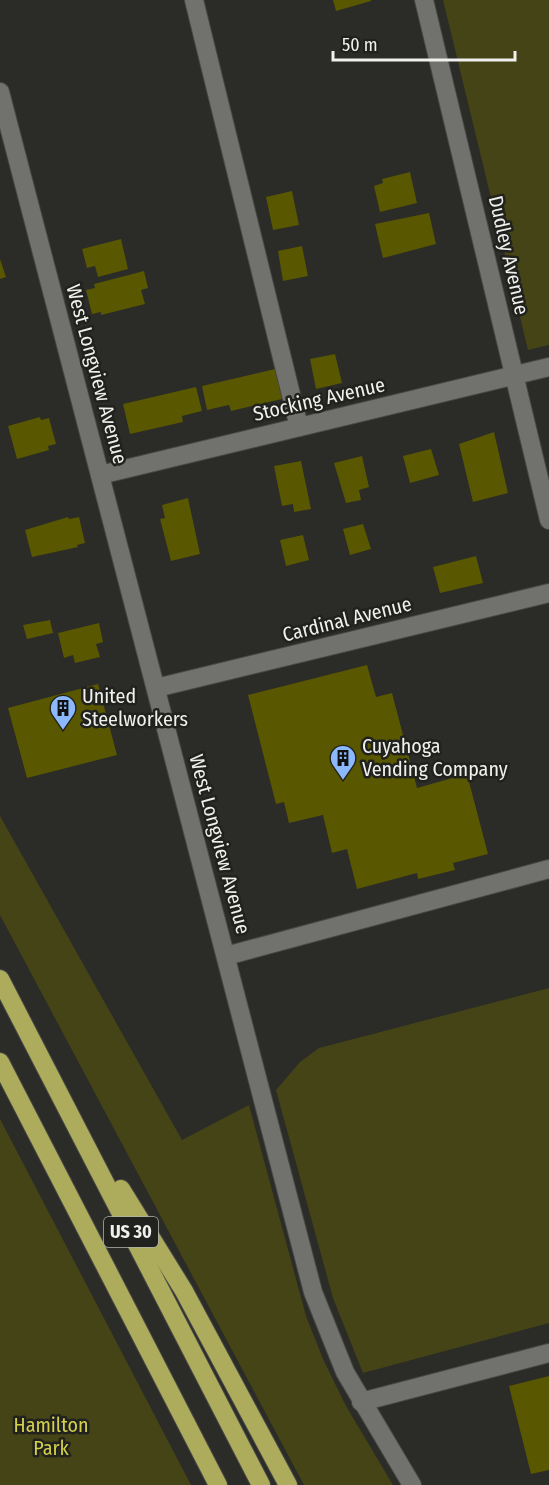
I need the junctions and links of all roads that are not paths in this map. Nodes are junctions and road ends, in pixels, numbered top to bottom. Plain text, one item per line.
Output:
1 (194, 0) edge
2 (424, 0) edge
3 (0, 92) edge
4 (549, 367) edge
5 (514, 375) junction
6 (299, 427) junction
7 (100, 474) junction
8 (549, 520) edge
9 (549, 593) edge
10 (156, 688) junction
11 (549, 869) edge
12 (226, 956) junction
13 (0, 979) edge
14 (42, 1060) junction
15 (0, 1062) edge
16 (549, 1353) edge
17 (362, 1402) junction
18 (218, 1485) edge
19 (261, 1485) edge
20 (288, 1485) edge
21 (412, 1485) edge

1 - 6 street
2 - 5 street, Dudley Avenue
3 - 7 street, West Longview Avenue
4 - 5 street, Stocking Avenue
5 - 6 street, Stocking Avenue
5 - 8 street, Dudley Avenue
6 - 7 street, Stocking Avenue
7 - 10 street, West Longview Avenue
9 - 10 street, Cardinal Avenue
10 - 12 street, West Longview Avenue
11 - 12 street
12 - 17 street, West Longview Avenue
13 - 14 highway, US 30
14 - 19 highway, US 30
14 - 20 highway
15 - 18 highway, US 30
16 - 17 street
17 - 21 street, West Longview Avenue

